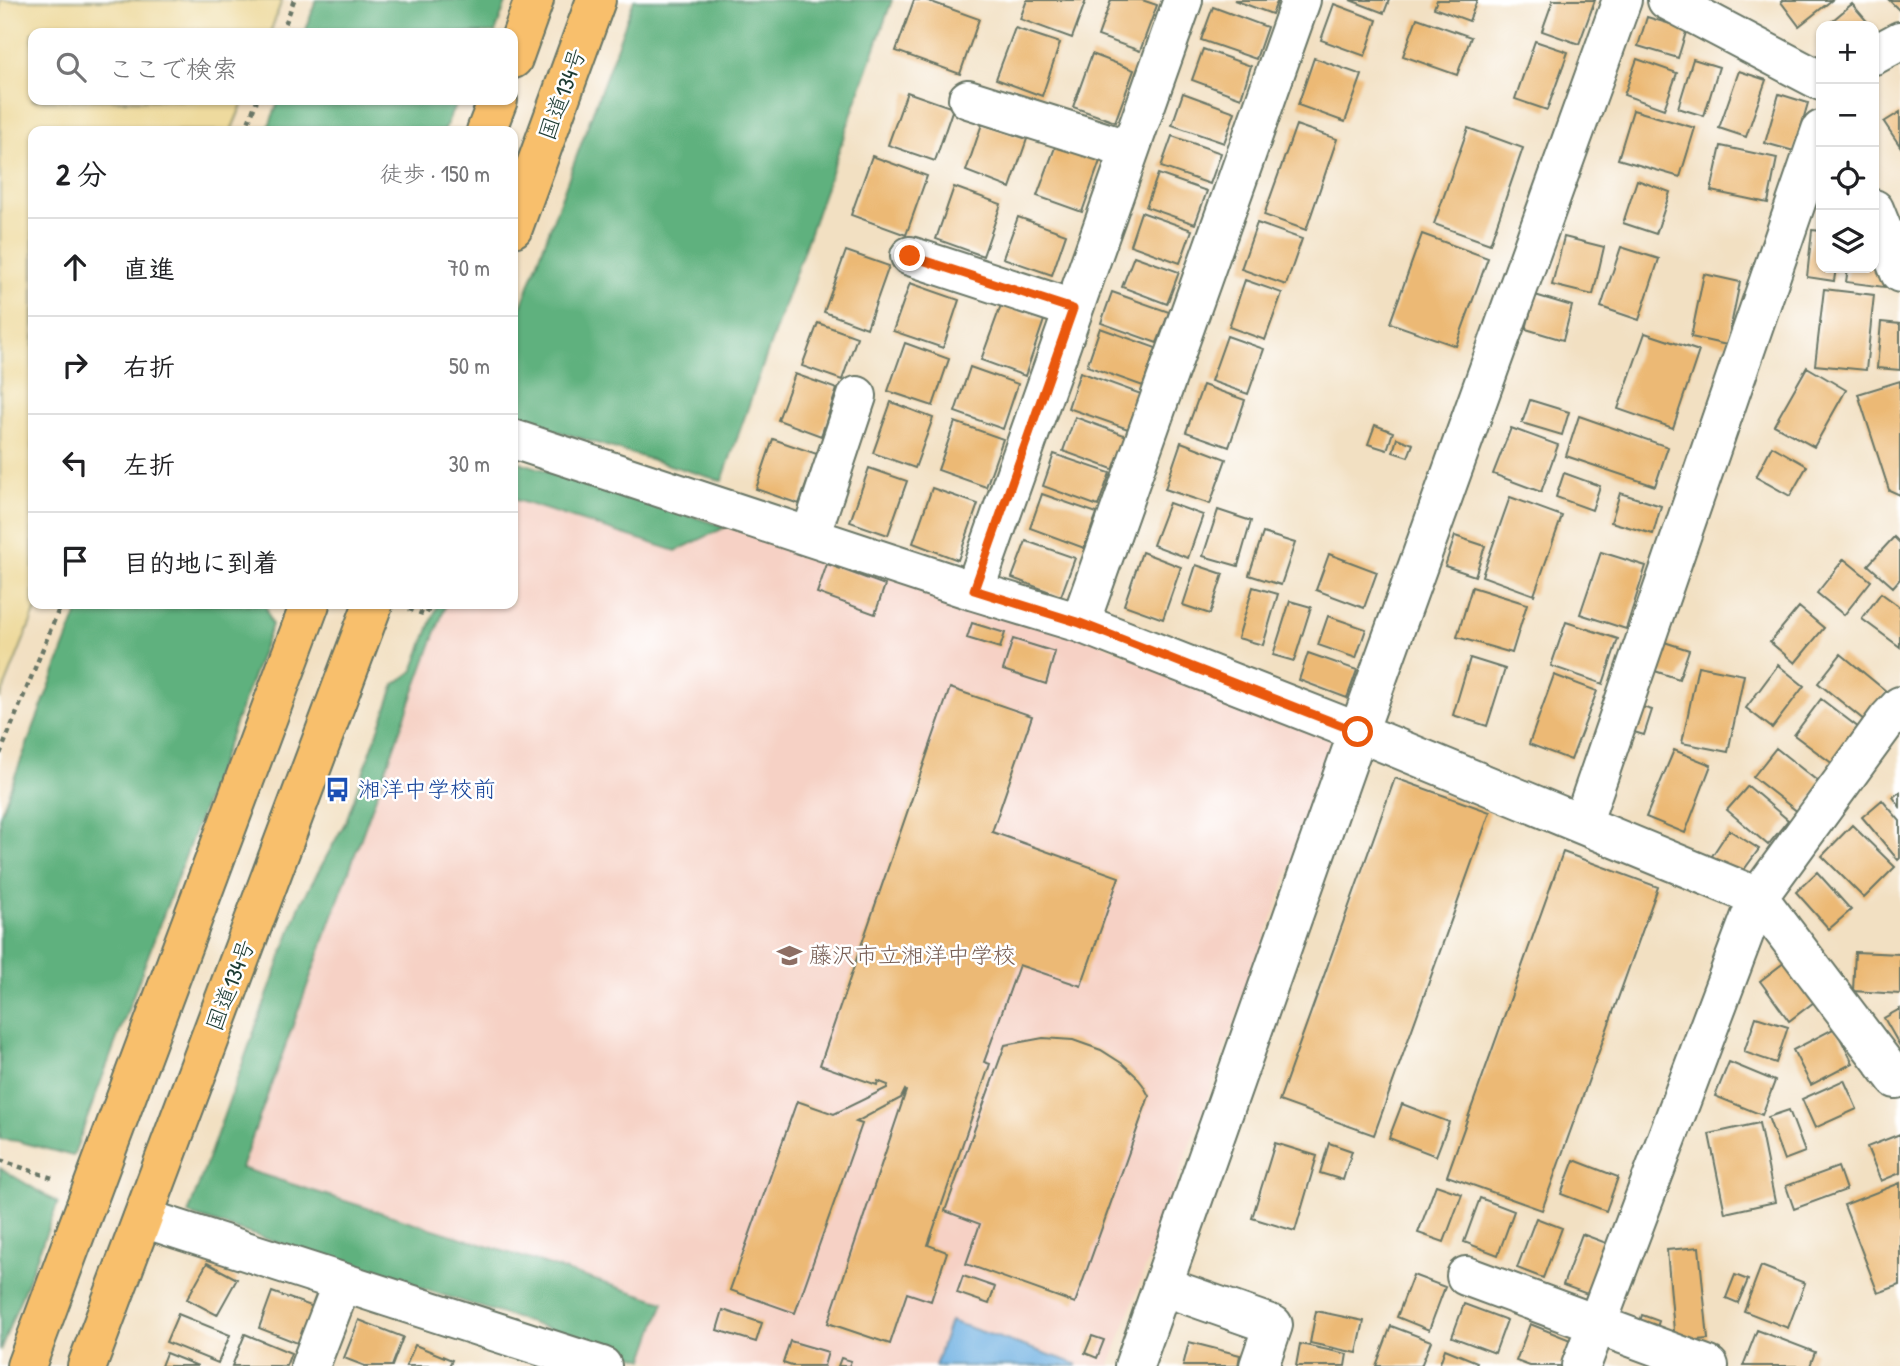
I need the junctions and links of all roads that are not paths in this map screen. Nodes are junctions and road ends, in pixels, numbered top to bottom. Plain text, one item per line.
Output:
1 (534, 0) edge
2 (596, 0) edge
3 (1183, 0) edge
4 (1301, 0) edge
5 (1622, 0) edge
6 (1668, 0) edge
7 (1900, 41) edge
8 (518, 45) edge
9 (1879, 52) edge
10 (1816, 78) edge
11 (968, 99) dead end
12 (496, 105) edge
13 (488, 126) edge
14 (1816, 145) edge
15 (1130, 150) junction
16 (1874, 210) edge
17 (518, 214) edge
18 (910, 256) dead end
19 (1900, 273) edge
20 (1073, 309) junction
21 (857, 396) dead end
22 (518, 441) edge
23 (810, 537) junction
24 (974, 590) junction
25 (308, 609) edge
26 (371, 609) edge
27 (1080, 623) junction
28 (1900, 706) edge
29 (1358, 732) junction
30 (1582, 824) junction
31 (1758, 897) junction
32 (1896, 1079) dead end
33 (143, 1219) junction
34 (1466, 1276) dead end
35 (342, 1283) junction
36 (1162, 1286) junction
37 (1596, 1324) junction
38 (26, 1366) edge
39 (88, 1366) edge
40 (310, 1366) edge
41 (602, 1366) edge
42 (1134, 1366) edge
43 (1259, 1366) edge
44 (1581, 1366) edge
45 (1709, 1366) edge

1 - 8 highway
2 - 17 highway, 国道134号
3 - 15 street
4 - 27 street
5 - 29 street
6 - 10 street
7 - 9 street
11 - 15 street
12 - 13 highway
14 - 30 street
15 - 20 street
16 - 19 street
18 - 20 street
20 - 24 street
21 - 23 street
22 - 23 street
23 - 24 street
24 - 27 street
25 - 38 highway
26 - 33 highway, 国道134号
27 - 29 street
28 - 31 street
29 - 30 street
29 - 36 street
30 - 31 street
31 - 32 street
31 - 37 street
33 - 35 street
33 - 39 highway, 国道134号
34 - 37 street
35 - 40 street
35 - 41 street
36 - 42 street
36 - 43 street
37 - 44 street
37 - 45 street

